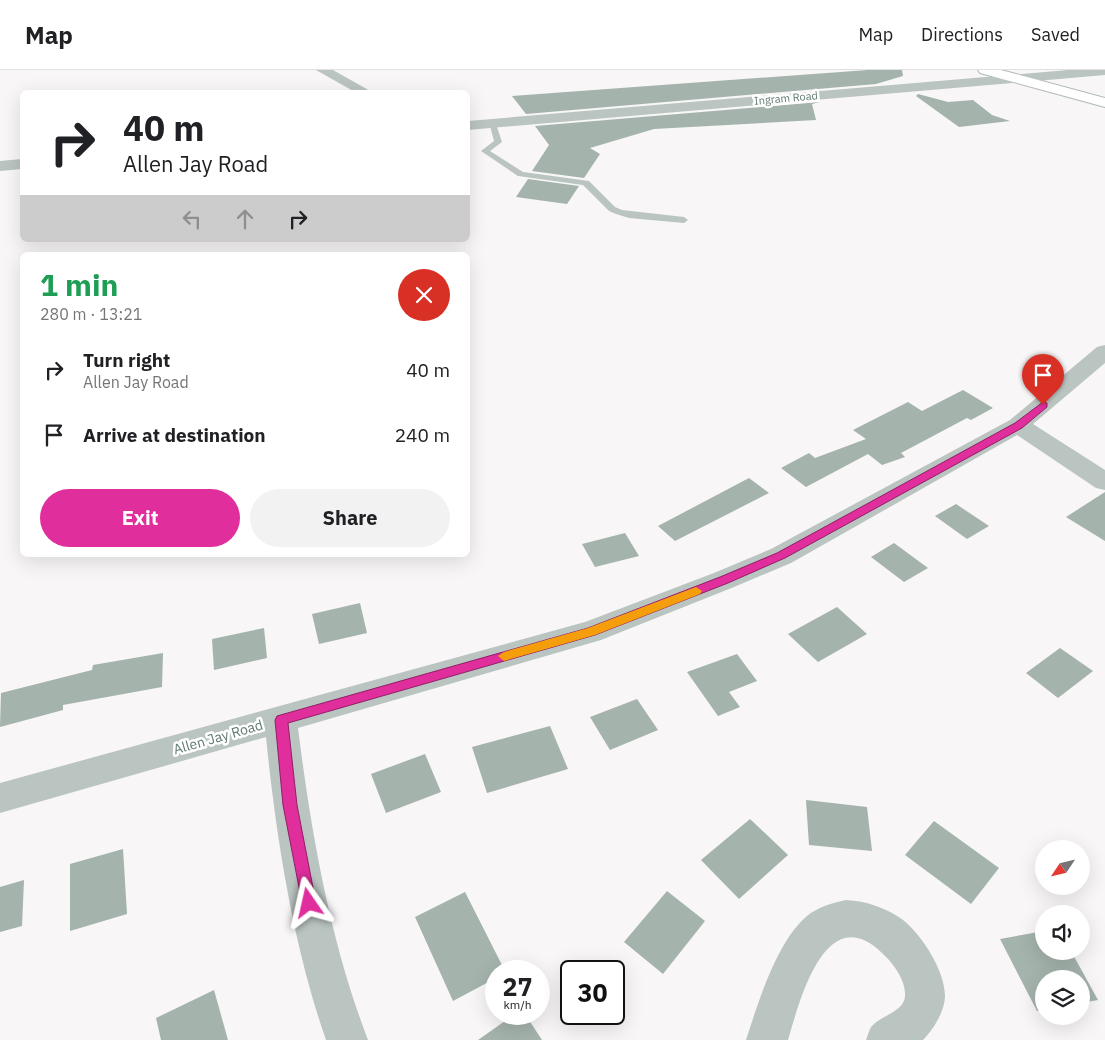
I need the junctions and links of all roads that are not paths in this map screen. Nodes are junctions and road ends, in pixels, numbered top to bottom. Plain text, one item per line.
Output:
1 (323, 70) edge
2 (985, 70) edge
3 (1105, 71) edge
4 (1017, 79) junction
5 (361, 90) edge
6 (1105, 103) edge
7 (492, 124) junction
8 (470, 126) edge
9 (20, 164) edge
10 (0, 166) edge
11 (684, 220) dead end
12 (1105, 352) edge
13 (1018, 426) junction
14 (1105, 482) edge
15 (281, 720) junction
16 (0, 798) edge
17 (347, 1040) edge
18 (767, 1040) edge
19 (888, 1040) edge

1 - 5 street
2 - 4 main road
3 - 4 street, Ingram Road
4 - 6 main road
4 - 7 street, Ingram Road
7 - 8 street, Ingram Road
7 - 11 lane
9 - 10 street
12 - 13 street, Allen Jay Road
13 - 14 street
13 - 15 street, Allen Jay Road
15 - 16 street, Allen Jay Road
15 - 17 street
18 - 19 street

